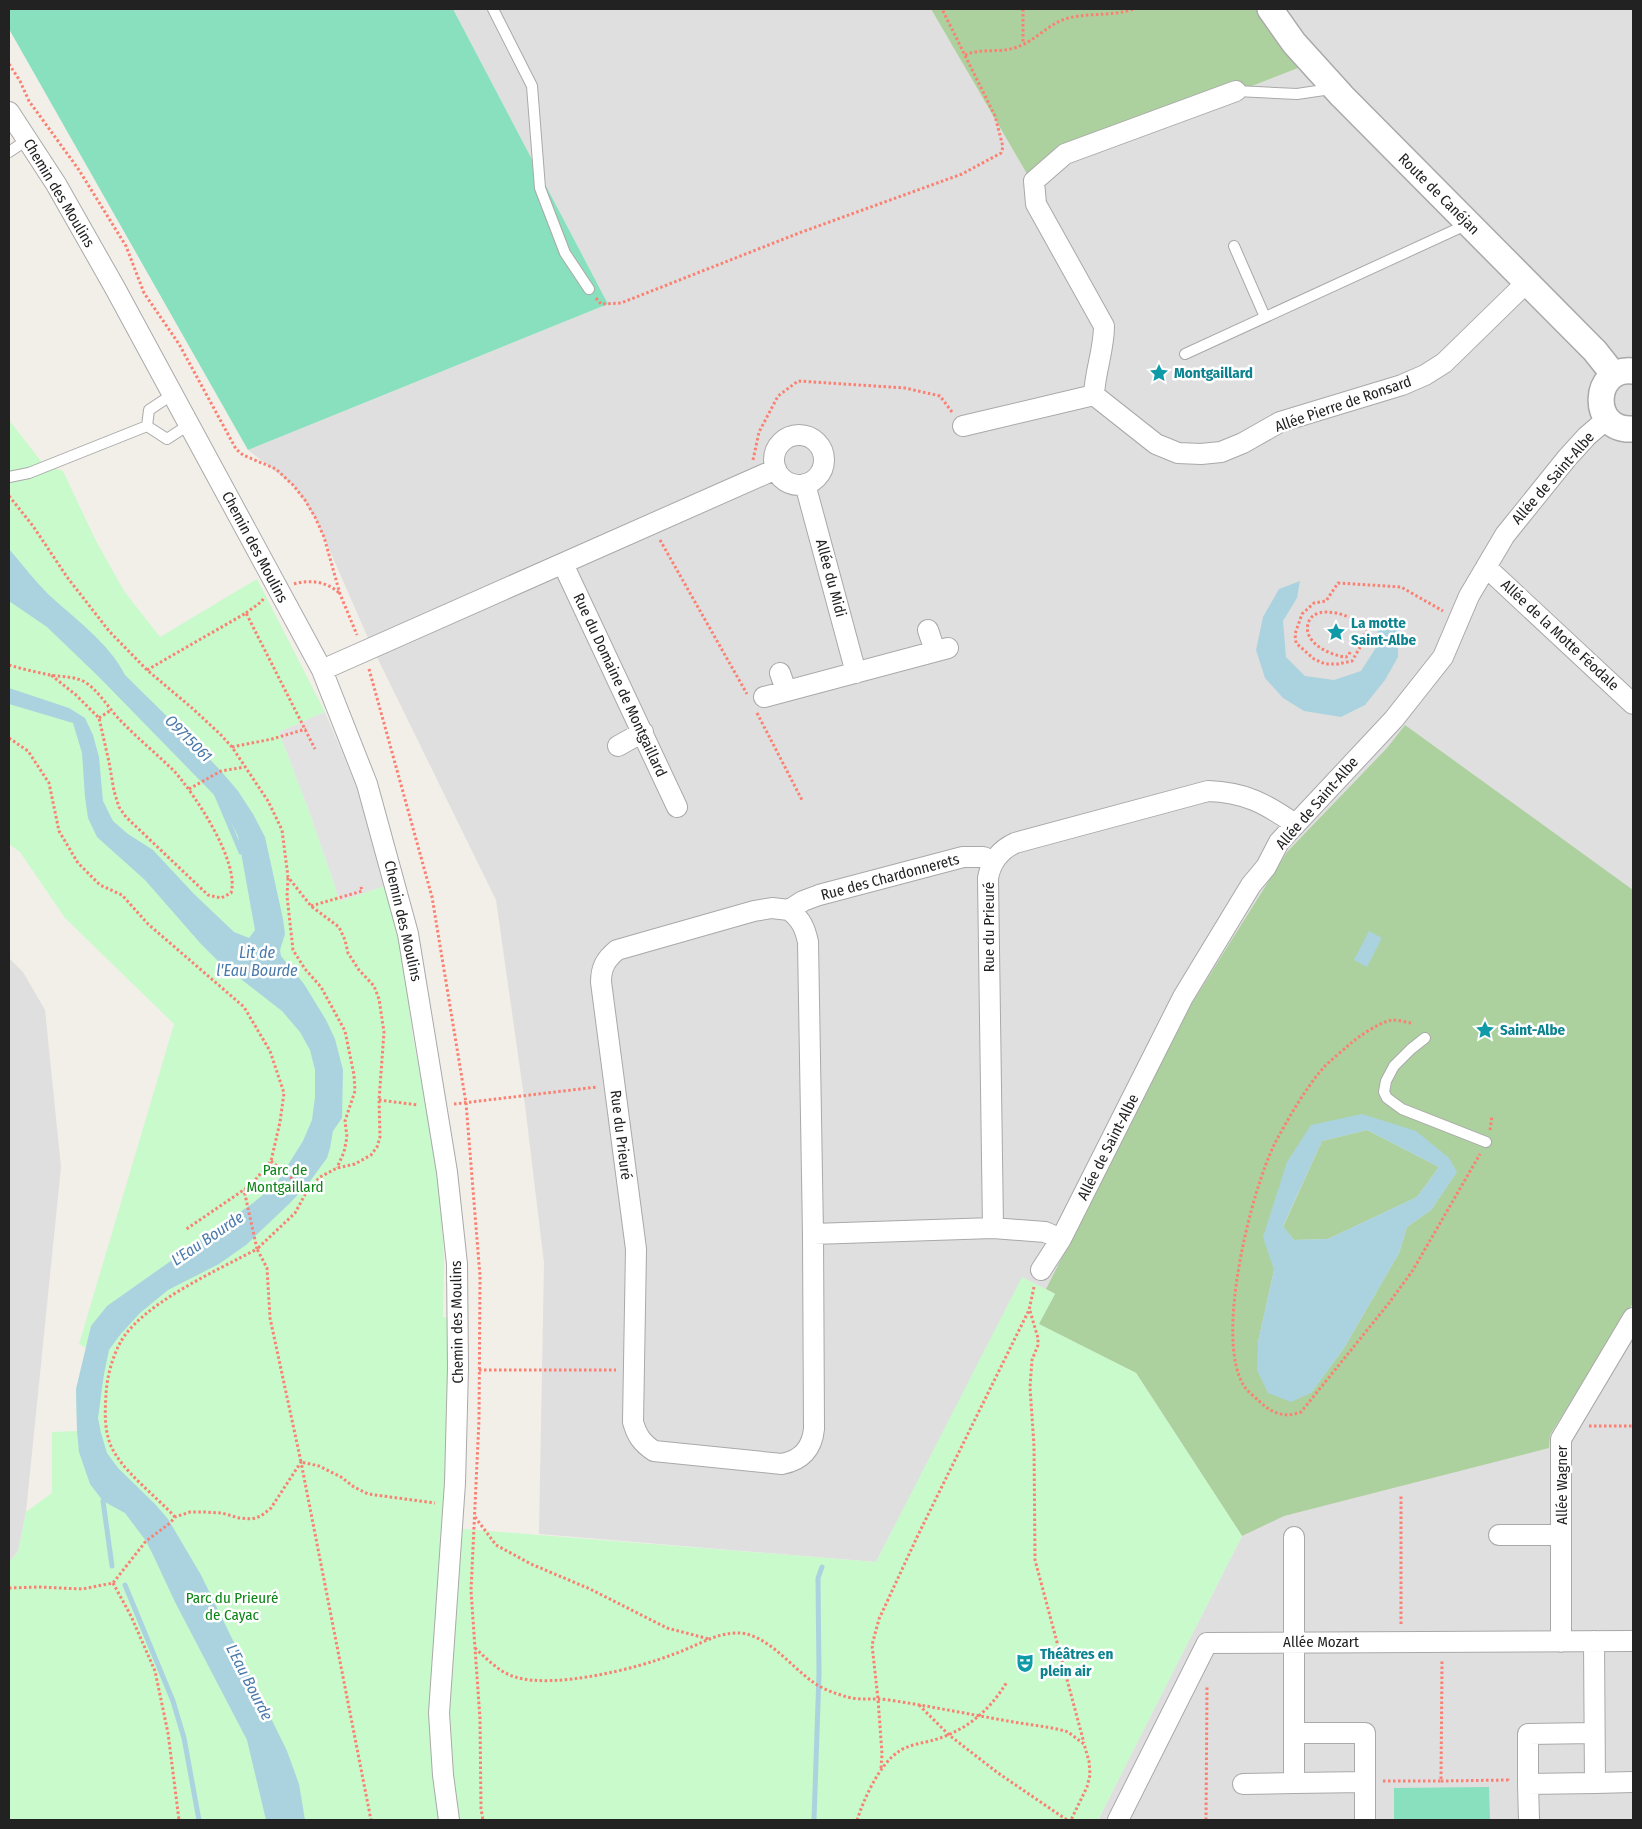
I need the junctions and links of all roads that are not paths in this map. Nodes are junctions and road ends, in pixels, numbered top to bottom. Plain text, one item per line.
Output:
1 (493, 9) edge
2 (1270, 9) edge
3 (1324, 90) dead end
4 (1236, 91) joint
5 (9, 112) edge
6 (27, 140) junction
7 (9, 152) edge
8 (1468, 224) junction
9 (1234, 246) dead end
10 (1526, 283) junction
11 (588, 289) road end
12 (1265, 317) junction
13 (1185, 354) dead end
14 (1623, 373) edge
15 (173, 394) junction
16 (1094, 395) junction
17 (1607, 419) junction
18 (190, 424) junction
19 (147, 426) junction
20 (963, 426) road end
21 (1633, 428) edge
22 (776, 469) junction
23 (9, 477) edge
24 (805, 484) junction
25 (563, 564) junction
26 (1486, 567) junction
27 (928, 630) dead end
28 (322, 670) junction
29 (856, 672) junction
30 (757, 698) road end
31 (1633, 704) edge
32 (643, 732) junction
33 (618, 746) dead end
34 (677, 807) dead end
35 (1295, 824) junction
36 (994, 861) junction
37 (789, 910) junction
38 (1425, 1038) dead end
39 (1486, 1142) road end
40 (993, 1228) junction
41 (812, 1234) junction
42 (1062, 1239) junction
43 (1041, 1270) road end
44 (1633, 1318) edge
45 (1499, 1535) dead end
46 (1561, 1535) junction
47 (1294, 1537) dead end
48 (1633, 1641) edge
49 (1293, 1642) junction
50 (1562, 1642) junction
51 (1594, 1642) junction
52 (1294, 1733) junction
53 (1594, 1733) junction
54 (1370, 1781) junction
55 (1633, 1782) edge
56 (1595, 1783) junction
57 (1243, 1784) dead end
58 (1294, 1784) junction
59 (1528, 1784) junction
60 (449, 1820) edge
61 (1118, 1820) edge
62 (1364, 1820) edge
63 (1529, 1820) edge

1 - 11 lane
2 - 8 street, Route de Canéjan
3 - 4 lane
4 - 16 street
5 - 6 street, Chemin des Moulins
6 - 7 lane
6 - 15 street, Chemin des Moulins
8 - 10 street, Route de Canéjan
8 - 12 lane
9 - 12 lane
10 - 14 street, Route de Canéjan
10 - 16 street, Allée Pierre de Ronsard
12 - 13 lane
14 - 17 street, Route de Canéjan
15 - 18 street, Chemin des Moulins
15 - 19 lane
16 - 20 street
17 - 21 street
17 - 26 street, Allée de Saint-Albe
18 - 19 lane
18 - 28 street, Chemin des Moulins
19 - 23 lane
22 - 24 street
22 - 24 street
22 - 25 street
24 - 29 street, Allée du Midi
25 - 28 street
25 - 32 street, Rue du Domaine de Montgaillard
26 - 31 street, Allée de la Motte Féodale
26 - 35 street, Allée de Saint-Albe
27 - 29 street
28 - 60 street, Chemin des Moulins
29 - 30 street
32 - 33 street
32 - 34 street, Rue du Domaine de Montgaillard
35 - 36 street, Rue du Prieuré
35 - 42 street, Allée de Saint-Albe
36 - 37 street, Rue des Chardonnerets
36 - 40 street, Rue du Prieuré
37 - 41 street, Rue du Prieuré
37 - 41 street, Rue du Prieuré
38 - 39 lane
40 - 41 street
40 - 42 street
42 - 43 street, Allée de Saint-Albe
44 - 46 street, Allée Wagner
45 - 46 street
46 - 50 street, Allée Wagner
47 - 49 street
48 - 51 street, Allée Mozart
49 - 50 street, Allée Mozart
49 - 52 street
49 - 61 street, Allée Mozart
50 - 51 street, Allée Mozart
51 - 53 street
52 - 54 street
52 - 58 street
53 - 56 street
53 - 59 street
54 - 58 street
54 - 62 street
55 - 56 street
56 - 59 street
57 - 58 street
59 - 63 street

